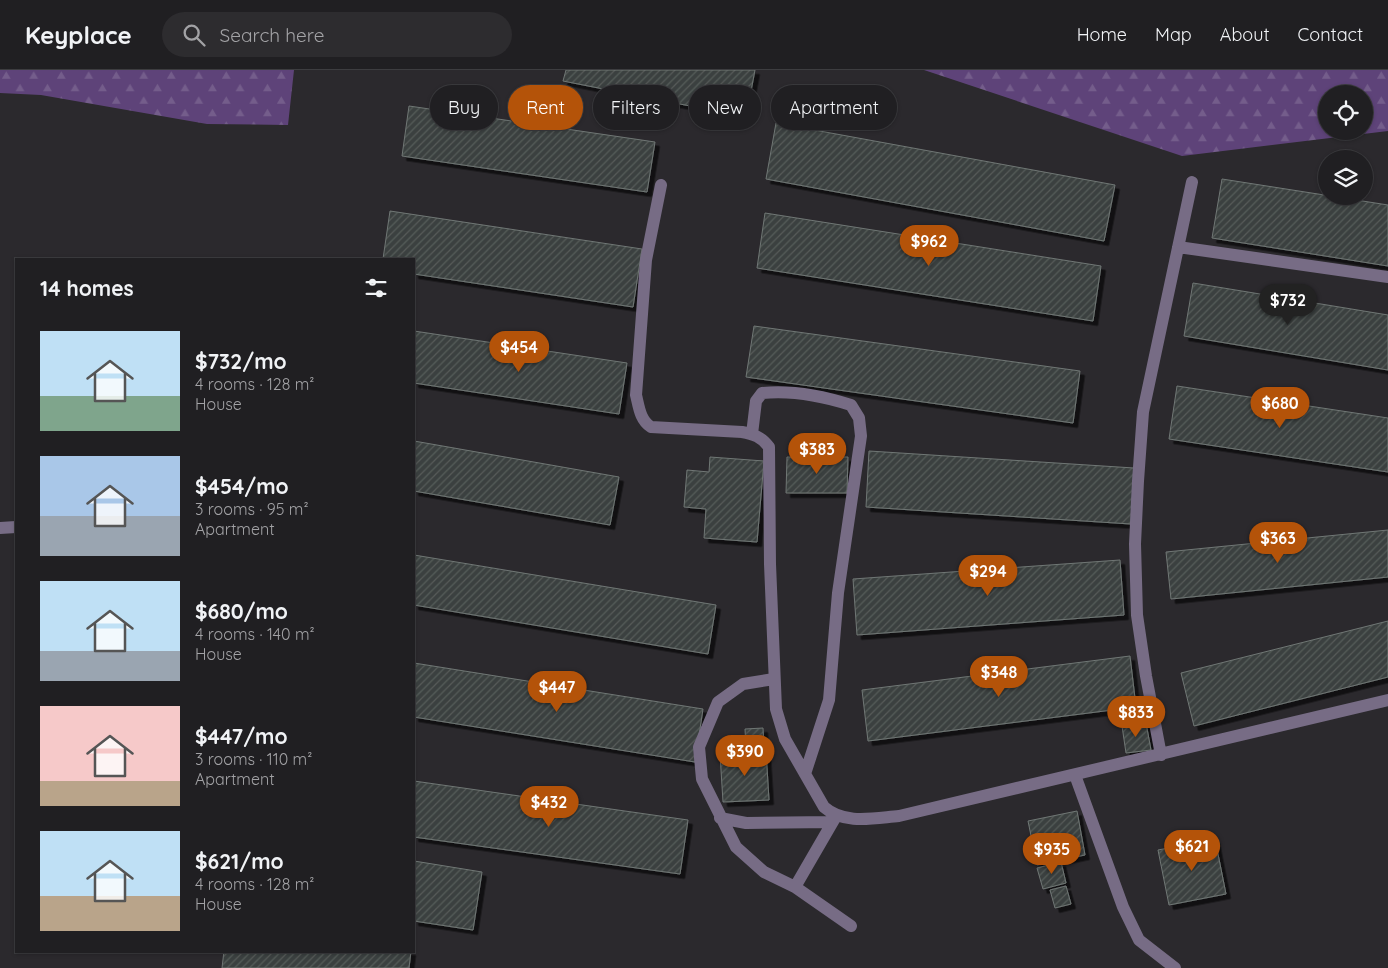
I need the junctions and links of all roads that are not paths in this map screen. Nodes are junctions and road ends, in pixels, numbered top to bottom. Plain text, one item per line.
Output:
1 (1192, 182) dead end
2 (661, 185) dead end
3 (1178, 248) junction
4 (1388, 277) edge
5 (752, 434) junction
6 (15, 527) edge
7 (0, 528) edge
8 (774, 679) junction
9 (1388, 700) edge
10 (1161, 755) junction
11 (805, 774) junction
12 (1075, 775) junction
13 (720, 818) junction
14 (834, 819) junction
15 (796, 887) junction
16 (851, 926) dead end
17 (1175, 968) edge

1 - 3 lane
2 - 5 lane
3 - 4 lane
3 - 10 lane
5 - 8 lane
5 - 11 lane
6 - 7 lane
8 - 11 lane
8 - 13 lane
9 - 10 lane
10 - 12 lane
11 - 14 lane
12 - 14 lane
12 - 17 lane
13 - 14 lane
13 - 15 lane
14 - 15 lane
15 - 16 lane

